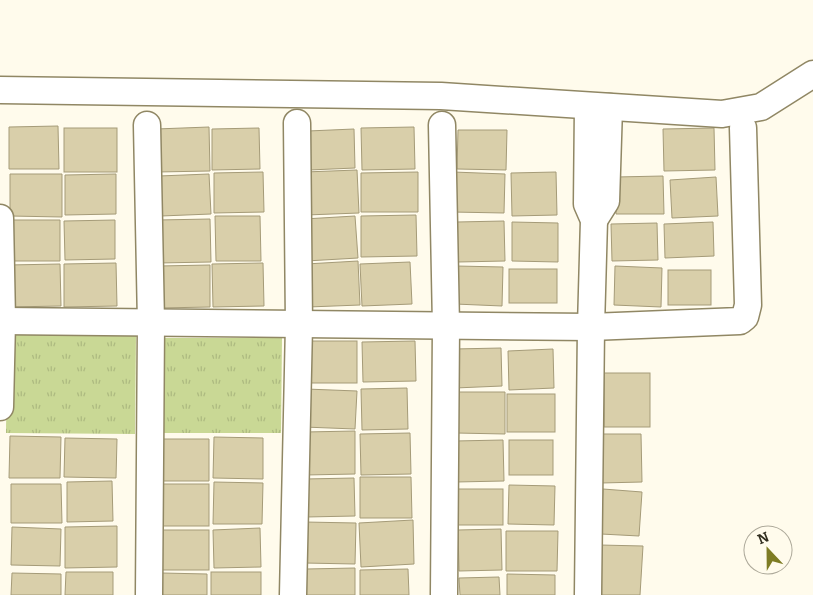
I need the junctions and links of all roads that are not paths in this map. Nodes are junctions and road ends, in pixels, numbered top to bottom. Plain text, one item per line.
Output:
1 (813, 74) edge
2 (0, 90) edge
3 (599, 106) junction
4 (297, 123) dead end
5 (147, 125) dead end
6 (442, 125) dead end
7 (743, 128) dead end
8 (0, 218) edge
9 (2, 321) junction
10 (151, 323) junction
11 (299, 325) junction
12 (446, 326) junction
13 (591, 327) junction
14 (0, 407) edge
15 (149, 595) edge
16 (293, 595) edge
17 (444, 595) edge
18 (588, 595) edge

1 - 3 street
2 - 3 street
3 - 13 street
4 - 11 street
5 - 10 street
6 - 12 street
7 - 13 street
8 - 9 street
9 - 10 street
9 - 14 street
10 - 11 street
10 - 15 street
11 - 12 street
11 - 16 street
12 - 13 street
12 - 17 street
13 - 18 street

